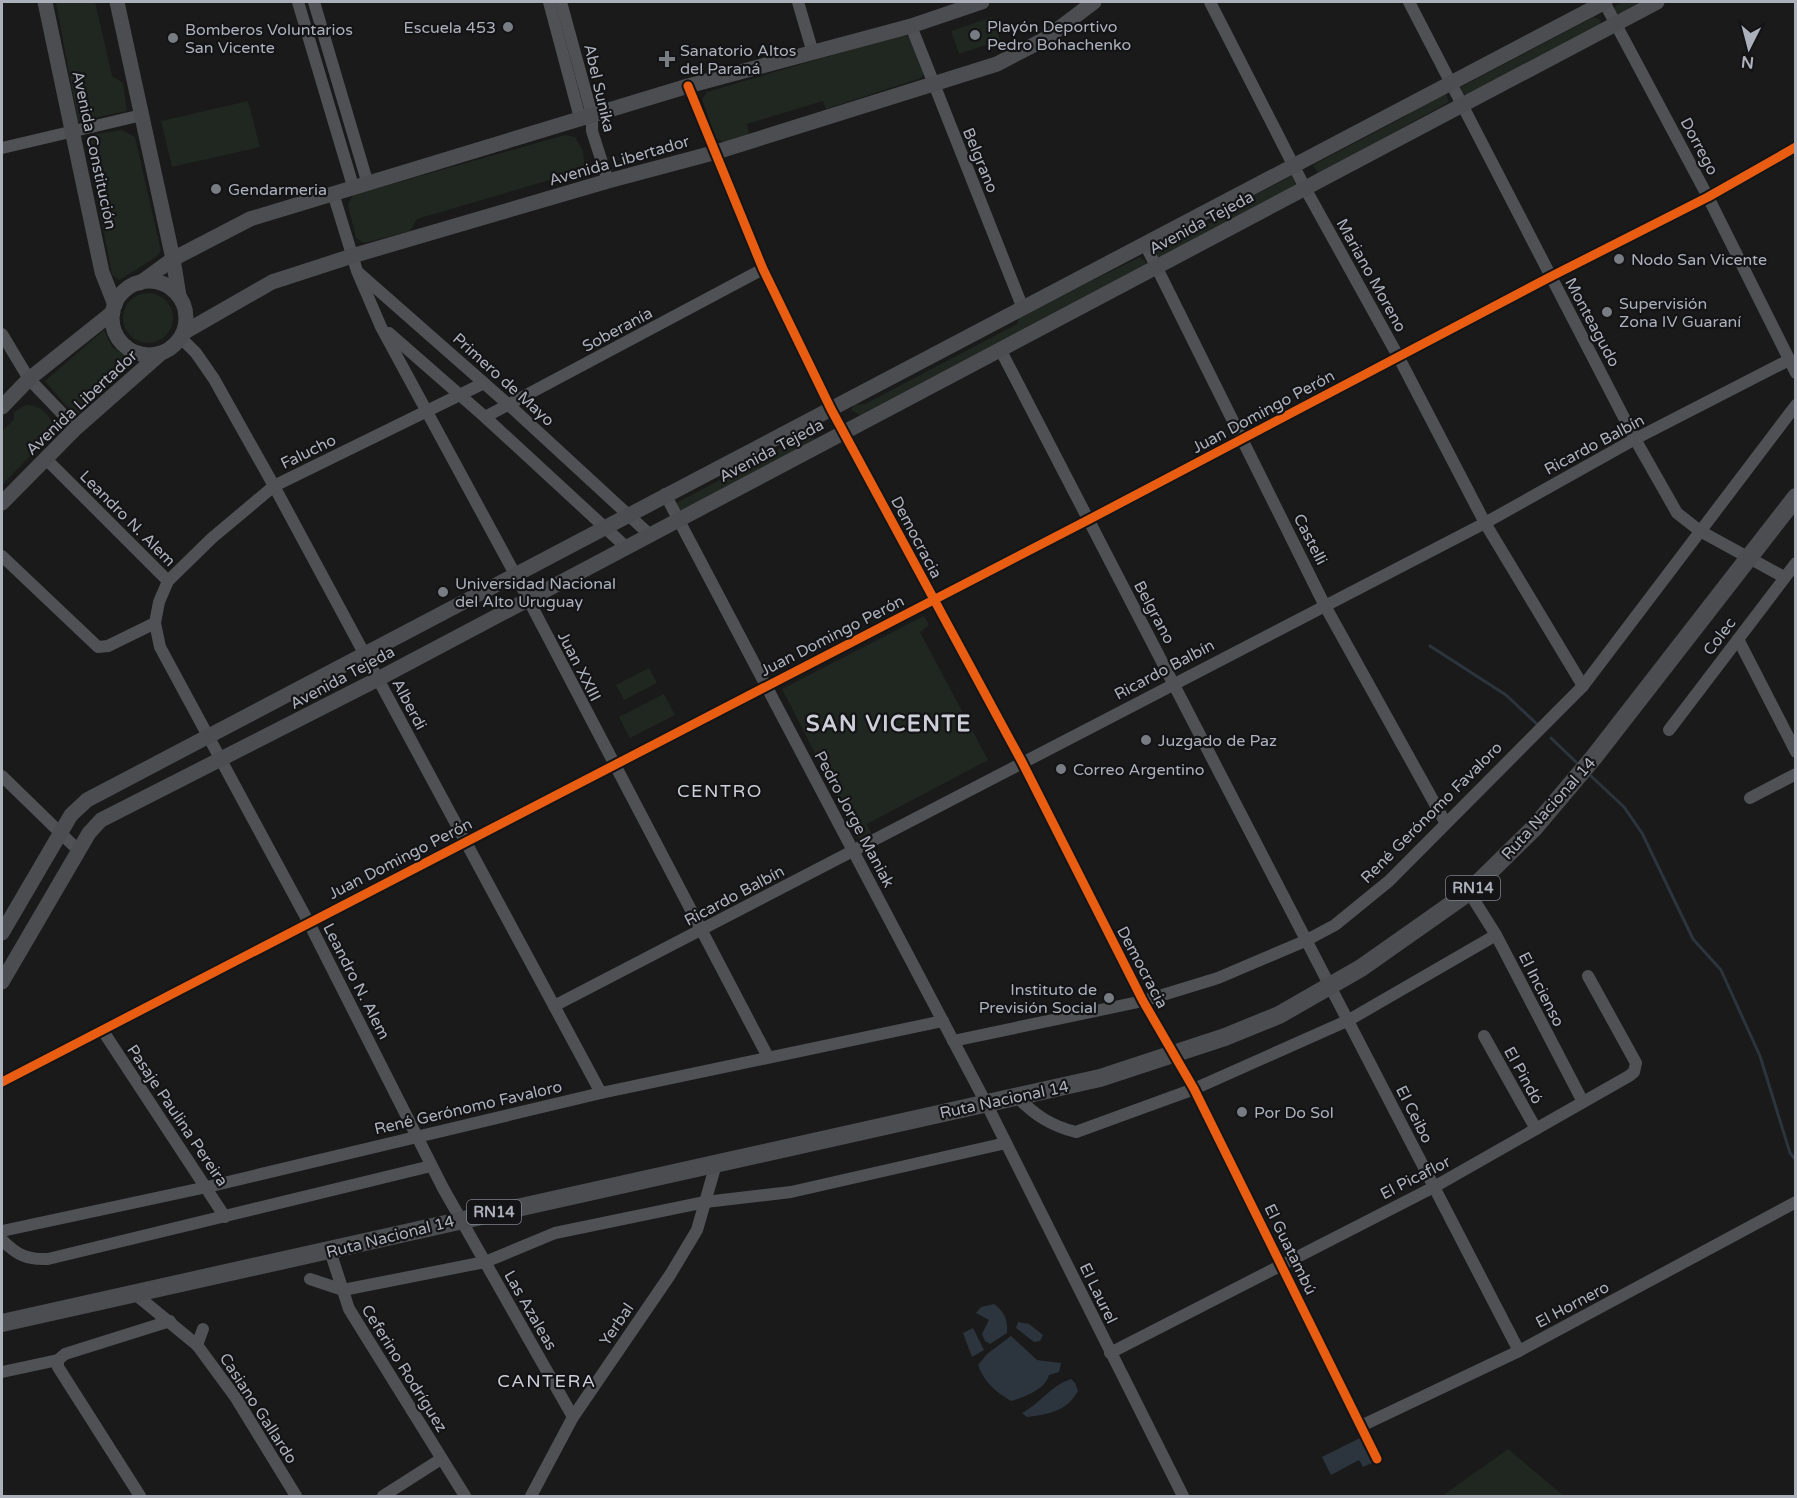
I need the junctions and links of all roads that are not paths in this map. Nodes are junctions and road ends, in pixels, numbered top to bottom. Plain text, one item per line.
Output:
1 (45, 2) edge
2 (119, 2) edge
3 (298, 2) edge
4 (314, 2) edge
5 (549, 2) edge
6 (561, 2) edge
7 (798, 2) edge
8 (982, 2) edge
9 (1094, 2) edge
10 (1210, 2) edge
11 (1409, 2) edge
12 (1604, 2) edge
13 (1657, 2) edge
14 (1616, 24) junction
15 (910, 26) junction
16 (813, 52) junction
17 (1449, 81) junction
18 (933, 84) junction
19 (688, 86) junction
20 (1462, 105) junction
21 (142, 115) junction
22 (586, 117) junction
23 (72, 132) junction
24 (1796, 147) edge
25 (2, 148) edge
26 (713, 153) junction
27 (1294, 165) junction
28 (608, 181) junction
29 (360, 184) junction
30 (1305, 188) junction
31 (333, 193) junction
32 (1708, 197) junction
33 (1145, 244) junction
34 (352, 256) junction
35 (173, 259) junction
36 (1156, 266) junction
37 (763, 269) junction
38 (357, 272) junction
39 (1550, 277) junction
40 (140, 283) junction
41 (178, 296) junction
42 (1022, 306) junction
43 (114, 308) junction
44 (381, 327) junction
45 (2, 334) edge
46 (182, 336) junction
47 (1000, 349) junction
48 (160, 354) junction
49 (1398, 356) junction
50 (1789, 360) junction
51 (1796, 373) edge
52 (29, 379) junction
53 (484, 383) junction
54 (462, 396) junction
55 (1796, 405) edge
56 (510, 406) junction
57 (2, 407) edge
58 (831, 409) junction
59 (428, 411) junction
60 (485, 417) junction
61 (76, 428) junction
62 (844, 432) junction
63 (1242, 439) junction
64 (1635, 440) junction
65 (45, 458) junction
66 (274, 486) junction
67 (665, 494) junction
68 (1796, 497) edge
69 (2, 503) edge
70 (627, 514) junction
71 (679, 519) junction
72 (1088, 520) junction
73 (1485, 523) junction
74 (604, 526) junction
75 (1700, 531) junction
76 (650, 534) junction
77 (626, 547) junction
78 (2, 556) edge
79 (1748, 559) junction
80 (1796, 563) edge
81 (516, 576) junction
82 (1784, 577) junction
83 (168, 581) junction
84 (527, 599) junction
85 (933, 599) junction
86 (1324, 604) junction
87 (155, 623) junction
88 (1738, 639) junction
89 (365, 656) junction
90 (378, 679) junction
91 (1173, 682) junction
92 (767, 686) junction
93 (1583, 686) junction
94 (1669, 730) dead end
95 (211, 737) junction
96 (1796, 752) edge
97 (222, 760) junction
98 (1022, 762) junction
99 (613, 764) junction
100 (1796, 774) edge
101 (2, 776) edge
102 (1750, 798) dead end
103 (1445, 822) junction
104 (60, 833) junction
105 (465, 842) junction
106 (853, 850) junction
107 (79, 851) junction
108 (1469, 892) junction
109 (309, 922) junction
110 (700, 931) junction
111 (2, 933) edge
112 (1496, 936) junction
113 (1305, 941) junction
114 (1588, 976) dead end
115 (2, 982) edge
116 (1332, 987) junction
117 (1143, 1001) junction
118 (554, 1006) junction
119 (1349, 1020) junction
120 (943, 1021) junction
121 (103, 1031) junction
122 (1484, 1036) dead end
123 (953, 1041) junction
124 (1174, 1055) junction
125 (768, 1058) junction
126 (2, 1082) edge
127 (1194, 1089) junction
128 (601, 1093) junction
129 (1017, 1097) junction
130 (1583, 1102) junction
131 (986, 1103) junction
132 (1536, 1130) junction
133 (416, 1135) junction
134 (1006, 1143) junction
135 (716, 1164) junction
136 (431, 1166) junction
137 (207, 1187) junction
138 (1434, 1187) junction
139 (705, 1202) junction
140 (1796, 1202) edge
141 (225, 1217) junction
142 (460, 1219) junction
143 (2, 1231) edge
144 (2, 1240) edge
145 (330, 1251) junction
146 (485, 1262) junction
147 (1283, 1264) junction
148 (310, 1279) dead end
149 (343, 1290) junction
150 (135, 1294) junction
151 (170, 1321) junction
152 (2, 1323) edge
153 (204, 1329) dead end
154 (197, 1346) junction
155 (1519, 1351) junction
156 (1110, 1353) junction
157 (58, 1360) junction
158 (2, 1372) edge
159 (573, 1417) junction
160 (1361, 1426) junction
161 (441, 1459) junction
162 (1377, 1459) dead end
163 (140, 1497) edge
164 (296, 1497) edge
165 (383, 1497) edge
166 (465, 1497) edge
167 (531, 1497) edge
168 (1184, 1497) edge

1 - 23 main road, Avenida Constitución
2 - 21 main road
3 - 29 street
4 - 29 street
5 - 22 street, Abel Sunika
6 - 22 street, Abel Sunika
7 - 16 street
8 - 15 main road
9 - 18 main road, Avenida Libertador
10 - 27 street, Mariano Moreno
11 - 17 street, Monteagudo
12 - 14 street, Dorrego
12 - 17 main road, Avenida Tejeda
13 - 14 main road, Avenida Tejeda
14 - 20 main road, Avenida Tejeda
14 - 32 street, Dorrego
15 - 16 main road
15 - 18 street, Belgrano
16 - 19 main road
17 - 20 street, Monteagudo
17 - 27 main road, Avenida Tejeda
18 - 26 main road, Avenida Libertador
18 - 42 street, Belgrano
19 - 22 main road
19 - 26 street, Democracia
20 - 30 main road, Avenida Tejeda
20 - 39 street, Monteagudo
21 - 23 street
21 - 35 main road
22 - 28 street, Abel Sunika
22 - 29 main road
23 - 25 street
23 - 43 main road, Avenida Constitución
24 - 32 street, Juan Domingo Perón
26 - 28 main road, Avenida Libertador
26 - 37 street, Democracia
27 - 30 street, Mariano Moreno
27 - 33 main road, Avenida Tejeda
28 - 34 main road, Avenida Libertador
29 - 31 main road
30 - 36 main road, Avenida Tejeda
30 - 49 street, Mariano Moreno
31 - 34 street, Juan XXIII
31 - 35 main road
32 - 39 street, Juan Domingo Perón
32 - 50 street, Dorrego
33 - 36 street, Castelli
33 - 42 main road, Avenida Tejeda
34 - 38 street, Juan XXIII
34 - 46 main road, Avenida Libertador
35 - 40 main road
35 - 41 main road
36 - 47 main road, Avenida Tejeda
36 - 63 street, Castelli
37 - 56 street, Soberanía
37 - 58 street, Democracia
38 - 44 street, Juan XXIII
38 - 53 street, Primero de Mayo
39 - 49 street, Juan Domingo Perón
39 - 64 street, Monteagudo
40 - 41 main road
40 - 43 main road
41 - 46 main road
42 - 58 main road, Avenida Tejeda
43 - 48 main road
43 - 52 main road
44 - 54 street
44 - 59 street, Juan XXIII
45 - 52 street
46 - 48 main road
46 - 66 street, Alberdi
47 - 62 main road, Avenida Tejeda
47 - 72 street, Belgrano
48 - 61 main road, Avenida Libertador
49 - 63 street, Juan Domingo Perón
49 - 73 street, Mariano Moreno
50 - 51 street, Dorrego
50 - 64 street, Ricardo Balbín
52 - 57 main road
52 - 61 street
53 - 54 street, Falucho
53 - 56 street, Primero de Mayo
54 - 59 street, Falucho
54 - 60 street
55 - 75 street, René Gerónomo Favaloro
56 - 60 street, Soberanía
56 - 70 street, Primero de Mayo
58 - 62 street, Democracia
58 - 67 main road, Avenida Tejeda
59 - 66 street, Falucho
59 - 81 street, Juan XXIII
60 - 74 street
61 - 65 main road, Avenida Libertador
62 - 71 main road, Avenida Tejeda
62 - 85 street, Democracia
63 - 72 street, Juan Domingo Perón
63 - 86 street, Castelli
64 - 73 street, Ricardo Balbín
64 - 75 street, Monteagudo
65 - 69 main road, Avenida Libertador
65 - 83 street, Leandro N. Alem
66 - 83 street, Falucho
66 - 89 street, Alberdi
67 - 70 main road, Avenida Tejeda
67 - 71 street, Pedro Jorge Maniak
68 - 79 highway, Ruta Nacional 14 / RN14
70 - 74 main road, Avenida Tejeda
70 - 76 street, Primero de Mayo
71 - 76 main road, Avenida Tejeda
71 - 92 street, Pedro Jorge Maniak
72 - 85 street, Juan Domingo Perón
72 - 91 street, Belgrano
73 - 86 street, Ricardo Balbín
73 - 93 street, Mariano Moreno
74 - 77 street
74 - 81 main road, Avenida Tejeda
75 - 79 street, Monteagudo
75 - 93 street, René Gerónomo Favaloro
76 - 77 main road, Avenida Tejeda
77 - 84 main road, Avenida Tejeda
78 - 87 street
79 - 82 street, Monteagudo
79 - 108 highway, Ruta Nacional 14 / RN14
80 - 82 street, Colec
81 - 84 street, Juan XXIII
81 - 89 main road, Avenida Tejeda
82 - 88 street, Colec
83 - 87 street, Leandro N. Alem
84 - 90 main road, Avenida Tejeda
84 - 99 street, Juan XXIII
85 - 92 street, Juan Domingo Perón
85 - 98 street, Democracia
86 - 91 street, Ricardo Balbín
86 - 103 street, Castelli
87 - 95 street, Leandro N. Alem
88 - 94 street, Colec
88 - 96 street
89 - 90 street, Alberdi
89 - 95 main road, Avenida Tejeda
90 - 97 main road, Avenida Tejeda
90 - 105 street, Alberdi
91 - 98 street, Ricardo Balbín
91 - 113 street, Belgrano
92 - 99 street, Juan Domingo Perón
92 - 106 street, Pedro Jorge Maniak
93 - 103 street, René Gerónomo Favaloro
95 - 97 street, Leandro N. Alem
95 - 104 main road, Avenida Tejeda
97 - 107 main road, Avenida Tejeda
97 - 109 street, Leandro N. Alem
98 - 106 street, Ricardo Balbín
98 - 117 street, Democracia
99 - 105 street, Juan Domingo Perón
99 - 110 street, Juan XXIII
100 - 102 street
101 - 104 street
103 - 113 street, René Gerónomo Favaloro
104 - 107 street
104 - 111 main road, Avenida Tejeda
105 - 109 street, Juan Domingo Perón
105 - 118 street, Alberdi
106 - 110 street, Ricardo Balbín
106 - 120 street, Pedro Jorge Maniak
107 - 115 main road, Avenida Tejeda
108 - 112 street, El Incienso
108 - 116 highway, Ruta Nacional 14 / RN14
109 - 121 street, Juan Domingo Perón
109 - 133 street, Leandro N. Alem
110 - 118 street, Ricardo Balbín
110 - 125 street, Juan XXIII
112 - 119 street
112 - 130 street, El Incienso
113 - 116 street, Belgrano
113 - 117 street, René Gerónomo Favaloro
114 - 130 street, El Picaflor
116 - 119 street, El Ceibo
116 - 124 highway, Ruta Nacional 14 / RN14
117 - 123 street, René Gerónomo Favaloro
117 - 124 street, Democracia
118 - 128 street, Alberdi
119 - 127 street
119 - 138 street, El Ceibo
120 - 123 street, Pedro Jorge Maniak
120 - 125 street, René Gerónomo Favaloro
121 - 126 street, Juan Domingo Perón
121 - 137 street, Pasaje Paulina Pereira
122 - 132 street, El Pindó
123 - 131 street, Pedro Jorge Maniak
124 - 127 street, El Guatambú
124 - 129 highway, Ruta Nacional 14 / RN14
125 - 128 street, René Gerónomo Favaloro
127 - 129 street
127 - 147 street, El Guatambú
128 - 133 street, René Gerónomo Favaloro
129 - 131 highway, Ruta Nacional 14 / RN14
130 - 132 street, El Picaflor
131 - 134 street, El Laurel
131 - 135 highway, Ruta Nacional 14 / RN14
132 - 138 street, El Picaflor
133 - 136 street, Leandro N. Alem
133 - 137 street, René Gerónomo Favaloro
134 - 139 street
134 - 156 street, El Laurel
135 - 139 street, Yerbal
135 - 142 highway, Ruta Nacional 14 / RN14
136 - 141 street
136 - 142 street, Leandro N. Alem
137 - 141 street, Pasaje Paulina Pereira
137 - 143 street, René Gerónomo Favaloro
138 - 147 street, El Picaflor
138 - 155 street, El Ceibo
139 - 146 street
139 - 159 street, Yerbal
140 - 155 street, El Hornero
141 - 144 street
142 - 145 highway, Ruta Nacional 14 / RN14
142 - 146 street, Las Azaleas
145 - 149 street, Ceferino Rodríguez
145 - 150 highway, Ruta Nacional 14 / RN14
146 - 149 street
146 - 159 street, Las Azaleas
147 - 156 street, El Picaflor
147 - 160 street, El Guatambú
148 - 149 street
149 - 161 street, Ceferino Rodríguez
150 - 151 street, Casiano Gallardo
150 - 152 highway, Ruta Nacional 14 / RN14
151 - 154 street, Casiano Gallardo
151 - 157 street
153 - 154 street
154 - 164 street, Casiano Gallardo
155 - 160 street, El Hornero
156 - 168 street, El Laurel
157 - 158 street
157 - 163 street
159 - 167 street, Yerbal
160 - 162 street, El Guatambú
161 - 165 street
161 - 166 street, Ceferino Rodríguez

